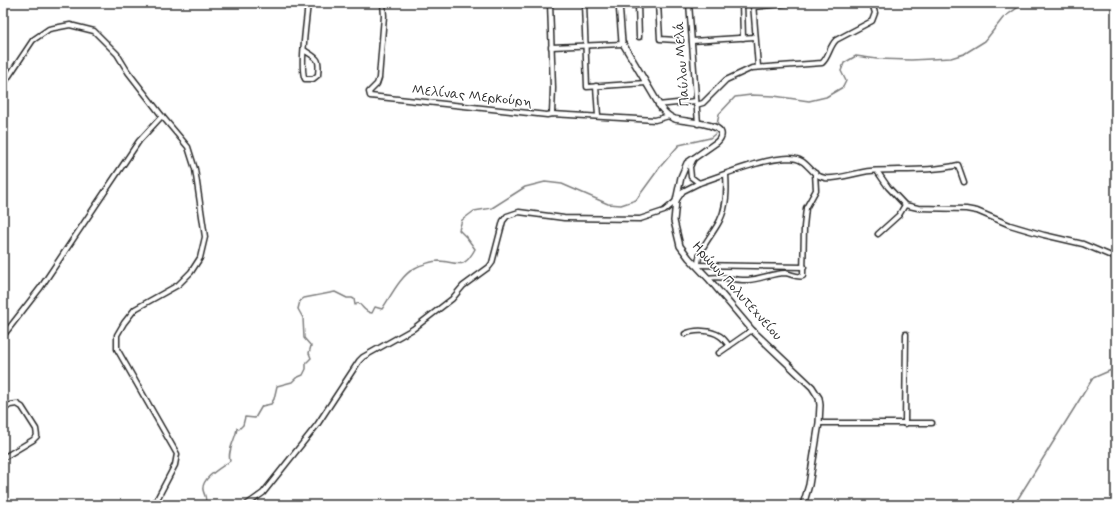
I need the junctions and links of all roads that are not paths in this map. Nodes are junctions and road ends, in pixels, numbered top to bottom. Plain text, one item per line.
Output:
1 (308, 3) edge
2 (383, 3) edge
3 (550, 3) edge
4 (584, 3) edge
5 (683, 3) edge
6 (689, 3) edge
7 (742, 3) edge
8 (793, 3) edge
9 (872, 3) edge
10 (638, 4) edge
11 (658, 4) edge
12 (777, 4) edge
13 (619, 5) edge
14 (753, 5) edge
15 (639, 37) dead end
16 (755, 37) junction
17 (743, 38) junction
18 (676, 40) dead end
19 (692, 41) junction
20 (623, 44) junction
21 (585, 46) junction
22 (551, 47) junction
23 (304, 50) junction
24 (758, 67) junction
25 (646, 83) junction
26 (3, 85) edge
27 (596, 86) junction
28 (696, 103) junction
29 (658, 105) junction
30 (552, 114) junction
31 (162, 116) junction
32 (598, 116) junction
33 (669, 116) junction
34 (698, 124) junction
35 (694, 158) junction
36 (877, 171) junction
37 (815, 173) junction
38 (726, 174) junction
39 (964, 182) dead end
40 (699, 183) junction
41 (676, 201) junction
42 (905, 205) junction
43 (878, 234) dead end
44 (1116, 258) edge
45 (697, 266) junction
46 (804, 267) junction
47 (708, 278) junction
48 (752, 330) junction
49 (685, 334) dead end
50 (906, 334) dead end
51 (3, 336) edge
52 (729, 346) junction
53 (719, 353) dead end
54 (3, 410) edge
55 (819, 423) junction
56 (932, 423) dead end
57 (905, 424) junction
58 (3, 458) edge
59 (3, 502) edge
60 (5, 505) edge
61 (154, 505) edge
62 (246, 505) edge
63 (803, 505) edge

1 - 23 street
2 - 30 street, Μελίνας Μερκούρη
3 - 22 street
4 - 21 street
5 - 11 street
6 - 19 street, Παύλου Μελά
7 - 17 street
8 - 12 street
9 - 24 street
10 - 11 street
10 - 13 street
10 - 15 street
11 - 18 street
12 - 14 street
13 - 20 street, Ηρώων Πολυτεχνείου
14 - 16 street
16 - 17 street
16 - 24 street
17 - 19 street
19 - 28 street, Παύλου Μελά
20 - 21 street
20 - 25 street, Ηρώων Πολυτεχνείου
21 - 22 street
21 - 27 street
22 - 30 street
23 - 23 street
24 - 28 street
25 - 27 street
25 - 29 street, Ηρώων Πολυτεχνείου
26 - 31 street
27 - 32 street
28 - 29 street
28 - 34 street, Παύλου Μελά
29 - 33 street, Ηρώων Πολυτεχνείου
30 - 32 street, Μελίνας Μερκούρη
31 - 51 street
31 - 61 street
32 - 33 street, Μελίνας Μερκούρη
33 - 34 street, Ηρώων Πολυτεχνείου
34 - 35 street, Ηρώων Πολυτεχνείου
35 - 40 street
35 - 41 street, Ηρώων Πολυτεχνείου
36 - 37 street
36 - 39 street
36 - 42 street
37 - 38 street
37 - 46 street
38 - 40 street
38 - 45 street
40 - 41 street
41 - 45 street, Ηρώων Πολυτεχνείου
41 - 62 street
42 - 43 street
42 - 44 street
45 - 46 street
45 - 47 street, Ηρώων Πολυτεχνείου
46 - 47 street
47 - 48 street, Ηρώων Πολυτεχνείου
48 - 52 street
48 - 55 street, Ηρώων Πολυτεχνείου
49 - 52 street
50 - 57 street
52 - 53 street
54 - 58 street
55 - 57 street
55 - 63 street, Ηρώων Πολυτεχνείου
56 - 57 street
59 - 60 street

